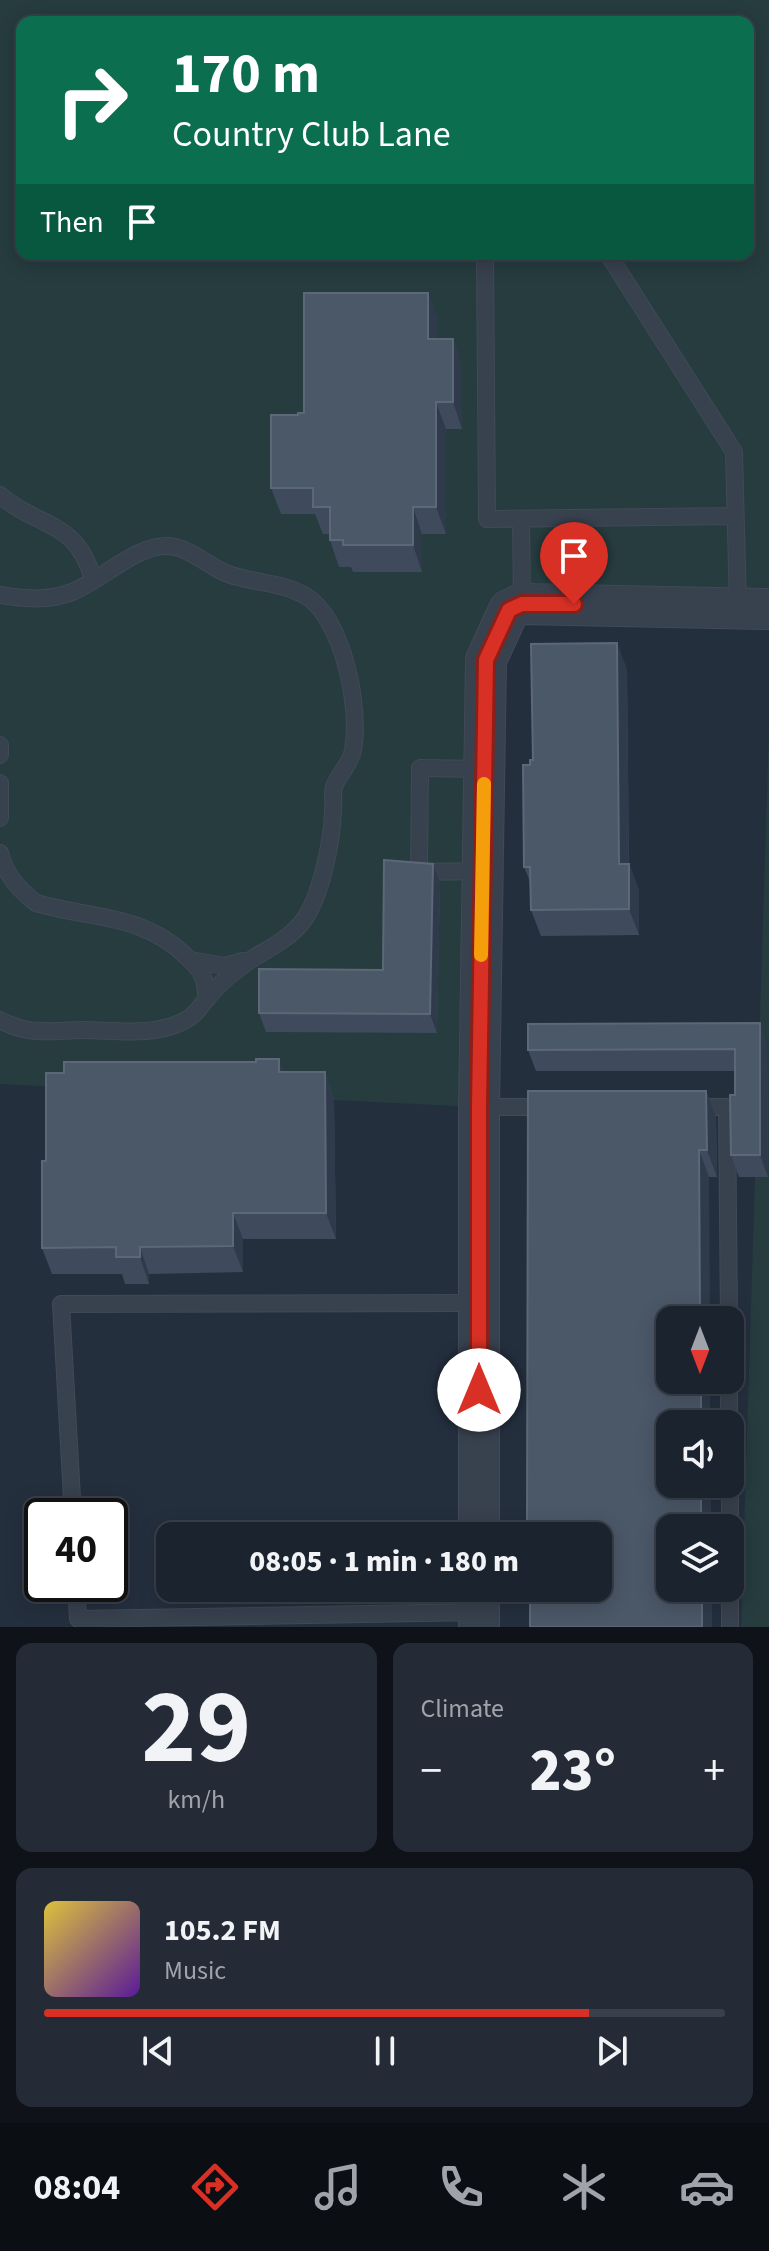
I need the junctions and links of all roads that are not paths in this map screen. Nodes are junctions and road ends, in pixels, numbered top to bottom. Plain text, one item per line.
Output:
1 (485, 260) edge
2 (612, 260) edge
3 (0, 495) edge
4 (736, 516) junction
5 (521, 519) junction
6 (93, 579) junction
7 (0, 595) edge
8 (522, 604) junction
9 (754, 609) edge
10 (0, 745) edge
11 (0, 755) edge
12 (484, 769) junction
13 (0, 783) edge
14 (0, 818) edge
15 (0, 853) edge
16 (483, 871) junction
17 (254, 958) junction
18 (190, 960) junction
19 (207, 999) junction
20 (0, 1020) edge
21 (479, 1107) junction
22 (556, 1107) edge
23 (681, 1107) edge
24 (479, 1303) junction
25 (729, 1306) edge
26 (72, 1498) edge
27 (479, 1522) edge
28 (77, 1602) edge
29 (730, 1602) edge
30 (479, 1609) edge
31 (364, 1620) edge
32 (105, 1623) edge
33 (730, 1627) edge

1 - 5 lane
2 - 4 lane
3 - 6 lane
4 - 5 lane
4 - 9 lane
5 - 8 lane
6 - 7 lane
6 - 17 lane
8 - 9 street
8 - 12 street
10 - 11 lane
12 - 16 street
12 - 16 lane
13 - 14 lane
15 - 18 lane
16 - 21 street
17 - 18 lane
17 - 19 lane
18 - 19 lane
19 - 20 lane
21 - 22 lane
21 - 24 street
23 - 25 lane
24 - 26 lane
24 - 27 street
28 - 32 lane
29 - 33 lane
30 - 31 lane
31 - 32 lane

